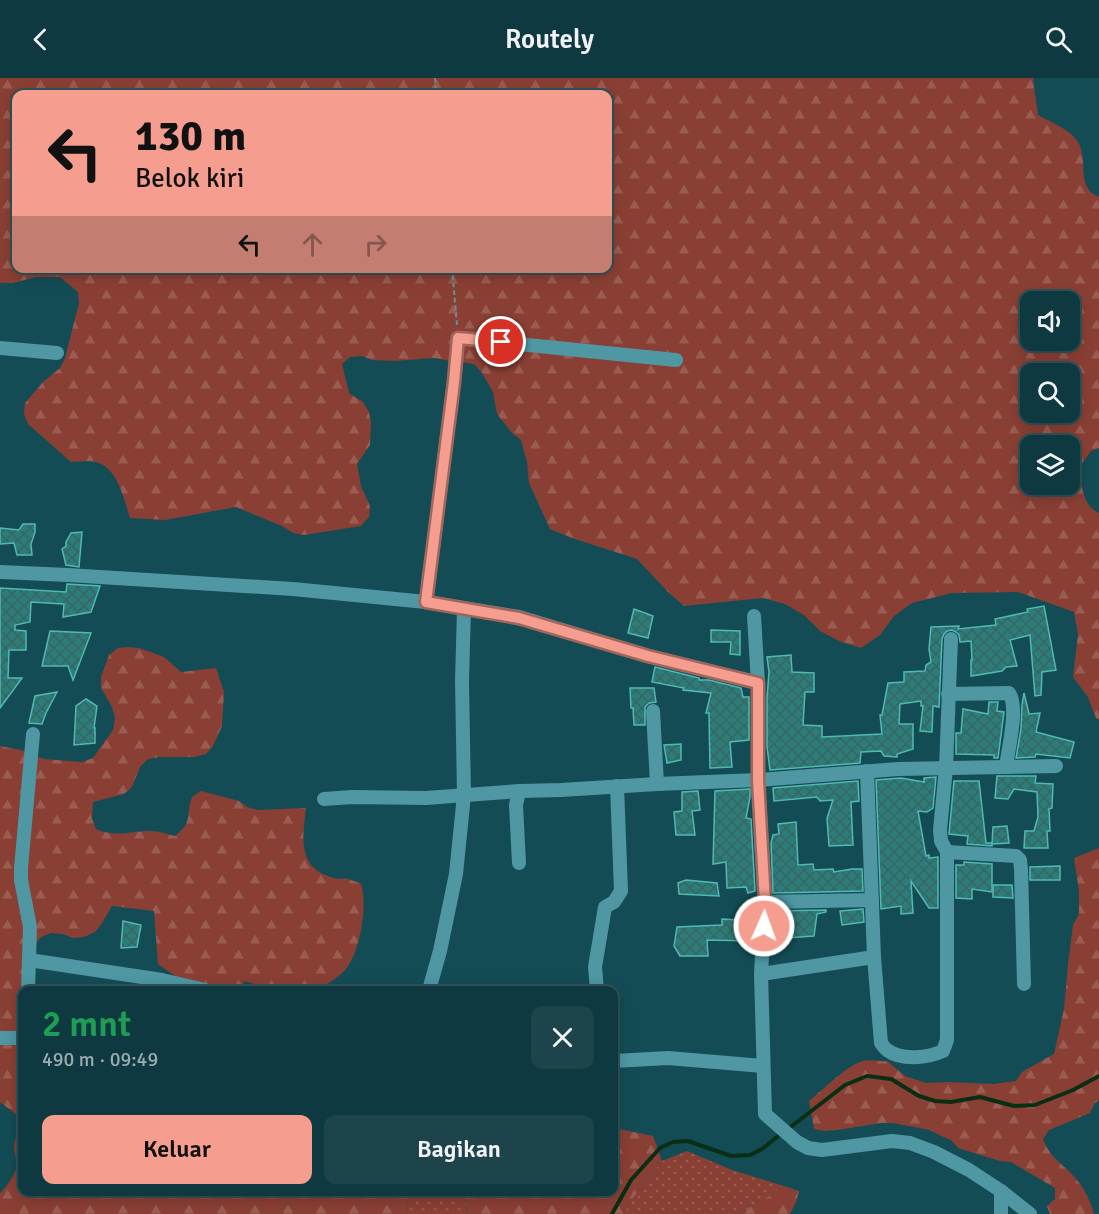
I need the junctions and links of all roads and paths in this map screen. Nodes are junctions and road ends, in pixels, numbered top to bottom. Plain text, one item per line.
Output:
1 (452, 273) edge
2 (458, 338) junction
3 (0, 348) edge
4 (57, 353) dead end
5 (676, 360) dead end
6 (0, 572) edge
7 (426, 602) junction
8 (464, 609) junction
9 (754, 616) dead end
10 (951, 639) dead end
11 (758, 683) junction
12 (948, 694) junction
13 (653, 711) dead end
14 (33, 734) dead end
15 (1006, 766) junction
16 (1056, 766) dead end
17 (946, 768) junction
18 (867, 771) junction
19 (758, 780) junction
20 (657, 784) junction
21 (617, 786) junction
22 (519, 791) junction
23 (464, 795) junction
24 (324, 799) dead end
25 (947, 852) junction
26 (519, 863) dead end
27 (872, 900) junction
28 (765, 902) junction
29 (874, 957) junction
30 (29, 960) junction
31 (761, 974) junction
32 (1024, 984) dead end
33 (28, 986) edge
34 (188, 986) edge
35 (430, 986) edge
36 (597, 986) edge
37 (18, 1037) edge
38 (0, 1038) edge
39 (618, 1061) edge
40 (763, 1065) junction
41 (1001, 1191) junction
42 (1001, 1214) edge
43 (1030, 1214) edge

1 - 2 path
2 - 5 street
2 - 7 street
3 - 4 street
6 - 7 street
7 - 8 street
8 - 11 street
8 - 23 street
9 - 11 street
10 - 12 street
11 - 19 street
12 - 15 street
12 - 17 street
13 - 20 street
14 - 30 street
15 - 16 street
15 - 17 street
17 - 18 street
17 - 25 street
18 - 19 street
18 - 27 street
19 - 20 street
19 - 28 street
20 - 21 street
21 - 22 street
21 - 36 street
22 - 23 street
22 - 26 street
23 - 24 street
23 - 35 street
25 - 29 street
25 - 32 street
27 - 28 street
27 - 29 street
28 - 31 street
29 - 31 street
30 - 33 street
30 - 34 street
31 - 40 street
37 - 38 street
39 - 40 street
40 - 41 street
41 - 42 street
41 - 43 street

